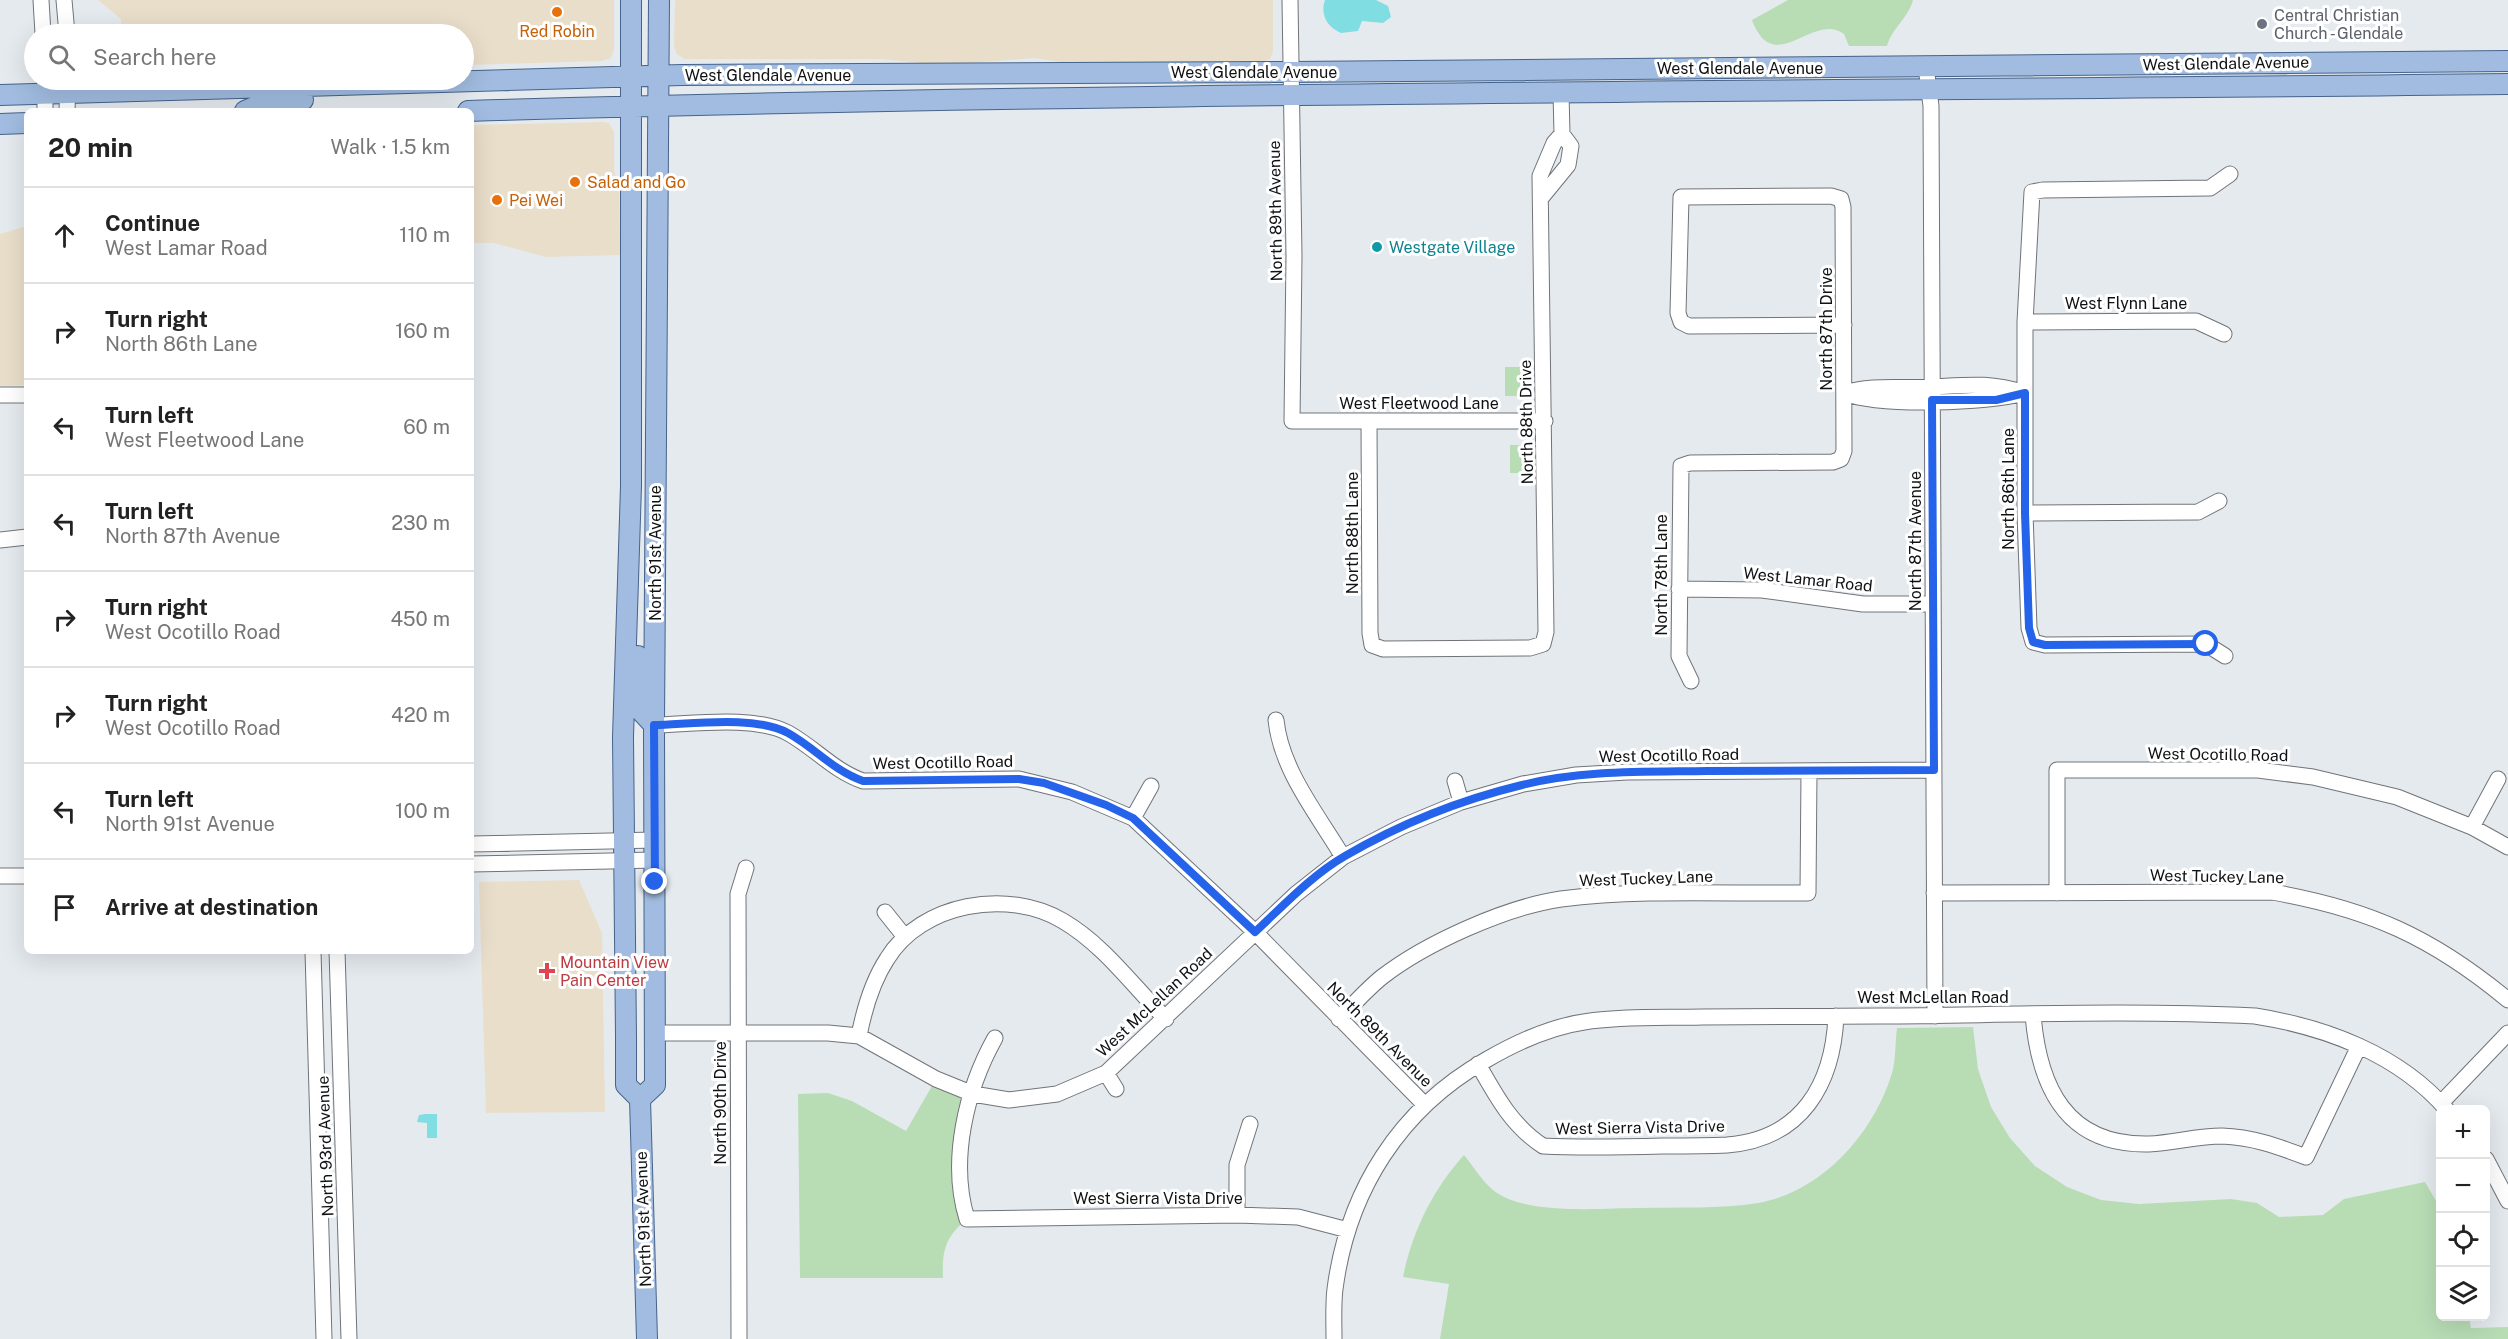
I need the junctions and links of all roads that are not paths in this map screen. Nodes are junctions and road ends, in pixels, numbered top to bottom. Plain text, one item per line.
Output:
1 (41, 0) edge
2 (64, 0) edge
3 (631, 0) edge
4 (659, 0) edge
5 (1290, 0) edge
6 (42, 24) edge
7 (66, 24) edge
8 (2508, 61) edge
9 (1926, 67) junction
10 (1561, 70) junction
11 (1291, 72) junction
12 (969, 74) junction
13 (1071, 74) junction
14 (660, 76) junction
15 (630, 77) junction
16 (474, 82) edge
17 (2508, 84) edge
18 (216, 90) edge
19 (362, 90) edge
20 (1928, 91) junction
21 (1561, 93) junction
22 (0, 95) edge
23 (45, 95) edge
24 (68, 95) edge
25 (1291, 96) junction
26 (966, 100) junction
27 (871, 101) junction
28 (660, 105) junction
29 (629, 106) junction
30 (254, 108) edge
31 (474, 111) edge
32 (24, 123) edge
33 (0, 124) edge
34 (1562, 134) junction
35 (1550, 156) junction
36 (1568, 165) junction
37 (2230, 174) dead end
38 (1541, 198) junction
39 (630, 281) junction
40 (2025, 322) junction
41 (1844, 325) junction
42 (2223, 334) dead end
43 (1984, 384) junction
44 (656, 390) junction
45 (1844, 393) junction
46 (2025, 393) junction
47 (1932, 394) junction
48 (0, 395) edge
49 (24, 395) edge
50 (1984, 400) junction
51 (1292, 421) joint
52 (1370, 421) junction
53 (1545, 421) junction
54 (1682, 466) joint
55 (2219, 501) dead end
56 (2025, 513) junction
57 (24, 537) edge
58 (0, 540) edge
59 (24, 547) edge
60 (0, 548) edge
61 (1679, 589) junction
62 (627, 603) junction
63 (1933, 604) junction
64 (1543, 644) joint
65 (2225, 656) dead end
66 (1691, 681) dead end
67 (1276, 720) dead end
68 (654, 725) junction
69 (1934, 770) junction
70 (1809, 771) junction
71 (2498, 779) dead end
72 (1455, 782) dead end
73 (1151, 786) dead end
74 (1461, 802) junction
75 (1133, 818) junction
76 (2472, 827) junction
77 (624, 840) junction
78 (654, 840) junction
79 (474, 844) edge
80 (2508, 847) edge
81 (1343, 857) junction
82 (654, 860) junction
83 (624, 861) junction
84 (474, 864) edge
85 (24, 865) edge
86 (0, 866) edge
87 (746, 868) dead end
88 (0, 876) edge
89 (24, 876) edge
90 (1934, 893) junction
91 (2057, 893) junction
92 (885, 912) dead end
93 (1255, 932) junction
94 (905, 937) junction
95 (313, 954) edge
96 (337, 954) edge
97 (2508, 1000) edge
98 (2033, 1015) junction
99 (1836, 1016) junction
100 (1935, 1016) junction
101 (1340, 1018) junction
102 (1166, 1019) junction
103 (655, 1033) junction
104 (737, 1033) junction
105 (2508, 1033) edge
106 (859, 1036) junction
107 (995, 1038) dead end
108 (2359, 1046) junction
109 (1478, 1064) junction
110 (1106, 1072) junction
111 (1116, 1089) dead end
112 (973, 1094) junction
113 (640, 1099) junction
114 (1424, 1104) junction
115 (2443, 1105) edge
116 (2445, 1105) edge
117 (1250, 1124) dead end
118 (2490, 1167) edge
119 (2508, 1201) edge
120 (1238, 1215) junction
121 (1348, 1230) junction
122 (324, 1339) edge
123 (349, 1339) edge
124 (647, 1339) edge
125 (739, 1339) edge
126 (1334, 1339) edge

1 - 6 street
2 - 7 street
3 - 15 main road, North 91st Avenue
4 - 14 main road, North 91st Avenue
5 - 11 street, North 89th Avenue
8 - 9 main road, West Glendale Avenue
9 - 10 main road, West Glendale Avenue
9 - 20 street, North 87th Avenue
10 - 11 main road, West Glendale Avenue
10 - 21 main road
11 - 13 main road, West Glendale Avenue
11 - 25 street, North 89th Avenue
12 - 13 main road, West Glendale Avenue
12 - 14 main road, West Glendale Avenue
12 - 27 main road
13 - 26 main road
14 - 15 main road, West Glendale Avenue
14 - 28 main road, North 91st Avenue
15 - 16 main road, West Glendale Avenue
15 - 29 main road, North 91st Avenue
17 - 20 main road, West Glendale Avenue
18 - 24 main road, West Glendale Avenue
19 - 30 main road
20 - 21 main road, West Glendale Avenue
20 - 47 street, North 87th Avenue
21 - 25 main road, West Glendale Avenue
21 - 34 street
22 - 23 main road, West Glendale Avenue
23 - 24 main road, West Glendale Avenue
25 - 26 main road, West Glendale Avenue
25 - 51 street, North 89th Avenue
26 - 27 main road, West Glendale Avenue
27 - 28 main road, West Glendale Avenue
28 - 29 main road, West Glendale Avenue
28 - 44 main road, North 91st Avenue
29 - 31 main road, West Glendale Avenue
29 - 39 main road, North 91st Avenue
32 - 33 main road
34 - 35 street, North 88th Drive
34 - 36 street
35 - 36 street
35 - 38 street, North 88th Drive
36 - 38 street
37 - 40 street, North 86th Lane
38 - 53 street, North 88th Drive
39 - 44 main road
39 - 62 main road, North 91st Avenue
40 - 42 street, West Flynn Lane
40 - 46 street, North 86th Lane
41 - 41 street, North 87th Drive
41 - 45 street, North 87th Drive
43 - 46 street
43 - 47 street
43 - 50 street
44 - 68 main road, North 91st Avenue
45 - 47 street
45 - 54 street, North 87th Drive
46 - 50 street
46 - 56 street, North 86th Lane
47 - 50 street
47 - 63 street, North 87th Avenue
48 - 49 street
51 - 52 street, West Fleetwood Lane
52 - 53 street, West Fleetwood Lane
52 - 64 street, North 88th Lane
53 - 64 street, North 88th Drive
54 - 61 street, North 78th Lane
55 - 56 street
56 - 65 street, North 86th Lane
57 - 58 street
59 - 60 street
61 - 63 street, West Lamar Road
61 - 66 street, North 78th Lane
62 - 68 main road
62 - 77 main road, North 91st Avenue
63 - 69 street, North 87th Avenue
67 - 81 street
68 - 75 street, West Ocotillo Road
68 - 78 main road, North 91st Avenue
69 - 70 street, West Ocotillo Road
69 - 90 street, North 87th Avenue
70 - 74 street, West Ocotillo Road
70 - 101 street, West Tuckey Lane
71 - 76 street
72 - 74 street
73 - 75 street
74 - 81 street, West Ocotillo Road
75 - 93 street, West Ocotillo Road
76 - 80 street, West Ocotillo Road
76 - 91 street, West Ocotillo Road
77 - 78 street
77 - 79 street
77 - 83 main road, North 91st Avenue
78 - 82 main road, North 91st Avenue
81 - 93 street, West Ocotillo Road
82 - 83 street
82 - 103 main road, North 91st Avenue
83 - 84 street
83 - 113 main road, North 91st Avenue
85 - 86 street
87 - 104 street, North 90th Drive
88 - 89 street
90 - 91 street, West Tuckey Lane
90 - 100 street, North 87th Avenue
91 - 97 street, West Tuckey Lane
92 - 94 street
93 - 101 street, North 89th Avenue
93 - 102 street, West McLellan Road
94 - 102 street
94 - 106 street
95 - 122 street, North 93rd Avenue
96 - 123 street, North 93rd Avenue
98 - 100 street, West McLellan Road
98 - 108 street, West McLellan Road
98 - 108 street
99 - 100 street, West McLellan Road
99 - 109 street, West McLellan Road
99 - 109 street, West Sierra Vista Drive
101 - 114 street, North 89th Avenue
102 - 110 street, West McLellan Road
103 - 104 street, West McLellan Road
103 - 113 main road, North 91st Avenue
104 - 106 street, West McLellan Road
104 - 125 street, North 90th Drive
105 - 116 street
106 - 112 street, West McLellan Road
107 - 112 street
108 - 115 street, West McLellan Road
109 - 114 street, West McLellan Road
110 - 111 street
110 - 112 street, West McLellan Road
112 - 120 street, West Sierra Vista Drive
113 - 124 main road, North 91st Avenue
114 - 121 street, North 89th Avenue
117 - 120 street
118 - 119 street
120 - 121 street, West Sierra Vista Drive
121 - 126 street, North 89th Avenue

